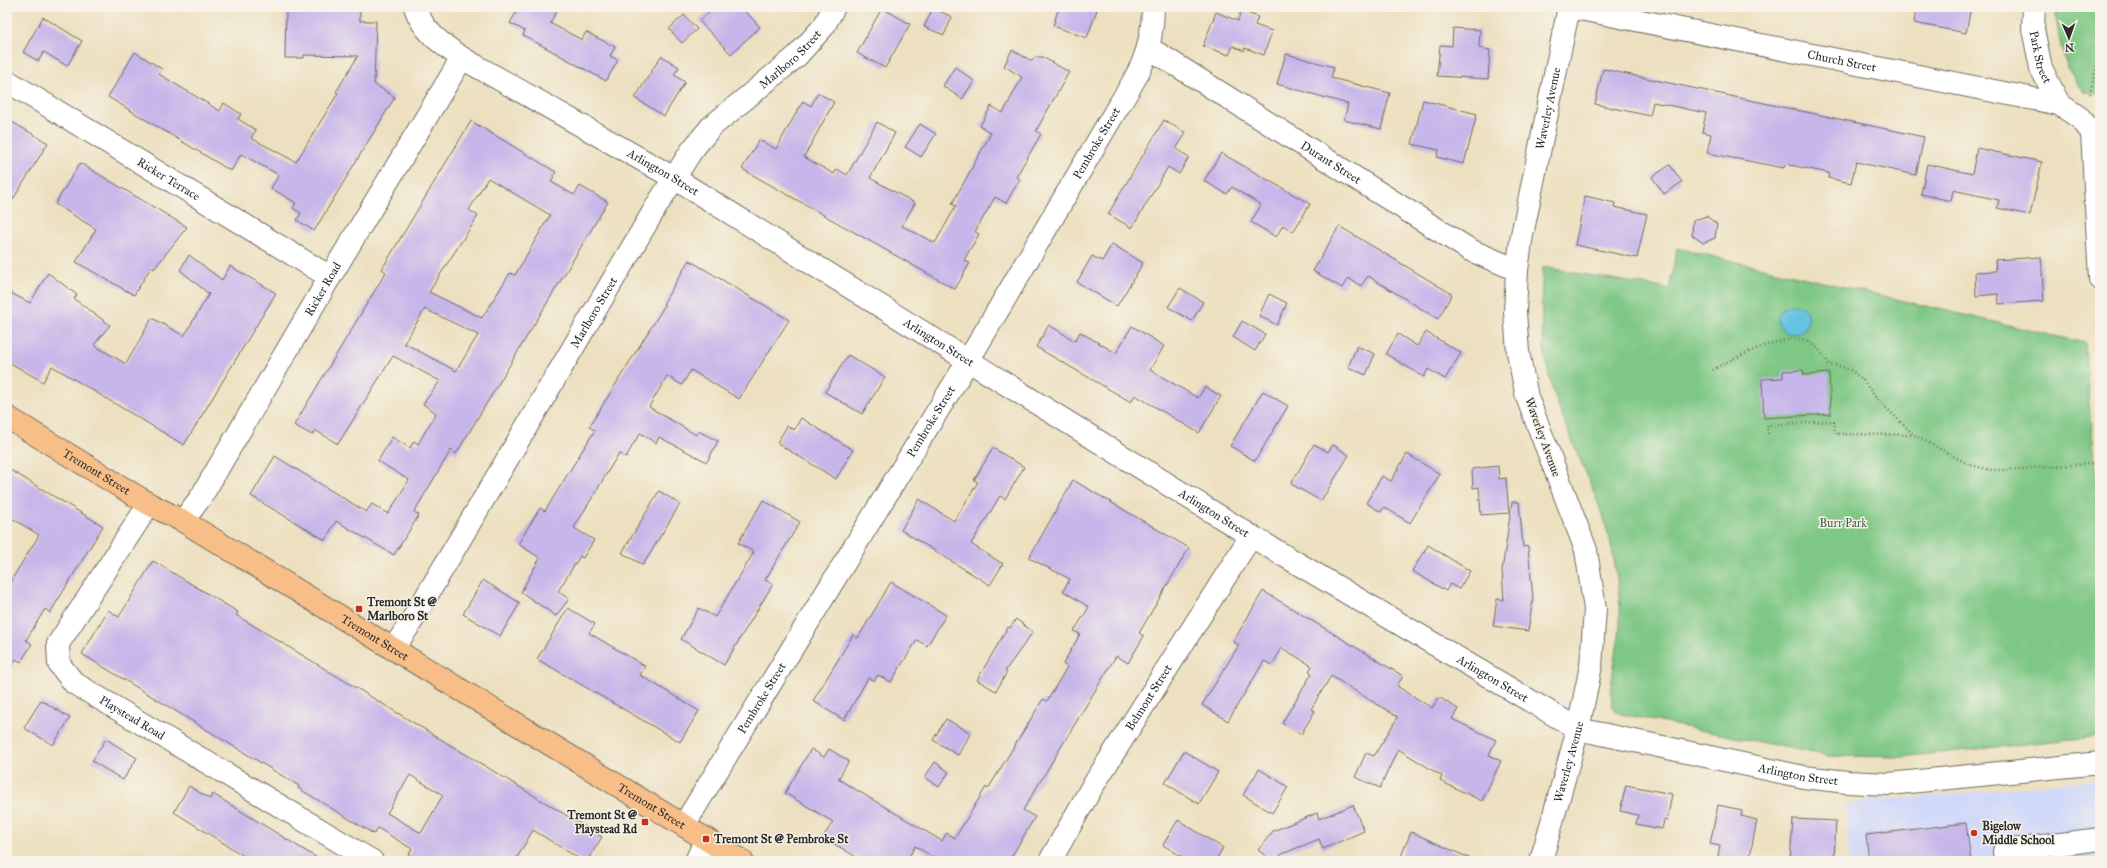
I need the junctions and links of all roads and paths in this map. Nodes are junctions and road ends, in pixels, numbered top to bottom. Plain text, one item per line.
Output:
1 (415, 7) edge
2 (834, 7) edge
3 (1153, 7) edge
4 (1569, 7) edge
5 (2034, 7) edge
6 (1149, 48) junction
7 (2100, 52) edge
8 (462, 58) junction
9 (7, 81) edge
10 (2090, 94) dead end
11 (2058, 104) junction
12 (2098, 134) edge
13 (674, 178) junction
14 (1517, 270) junction
15 (330, 276) junction
16 (2100, 279) edge
17 (968, 361) junction
18 (1713, 370) dead end
19 (7, 417) edge
20 (1768, 434) dead end
21 (1914, 434) junction
22 (2100, 463) edge
23 (149, 504) junction
24 (183, 521) junction
25 (1251, 536) junction
26 (393, 650) junction
27 (1578, 728) junction
28 (2100, 763) edge
29 (684, 825) junction
30 (706, 839) junction
31 (2100, 839) edge
32 (372, 861) edge
33 (696, 861) edge
34 (742, 861) edge
35 (1050, 861) edge
36 (1541, 861) edge
37 (2005, 861) edge

1 - 8 street, Arlington Street
2 - 13 street, Marlboro Street
3 - 6 street, Pembroke Street
4 - 11 street, Church Street
4 - 14 street, Waverley Avenue
5 - 11 street, Park Street
6 - 14 street, Durant Street
6 - 17 street, Pembroke Street
7 - 10 path
8 - 13 street, Arlington Street
8 - 15 street, Ricker Road
9 - 15 street, Ricker Terrace
11 - 12 street, Church Street
12 - 16 street
13 - 17 street, Arlington Street
13 - 26 street, Marlboro Street
14 - 27 street, Waverley Avenue
15 - 24 street, Ricker Road
17 - 25 street, Arlington Street
17 - 29 street, Pembroke Street
18 - 21 path
19 - 23 main road, Tremont Street
20 - 21 path
21 - 22 path
23 - 24 main road, Tremont Street
23 - 32 street, Playstead Road
24 - 26 main road, Tremont Street
25 - 27 street, Arlington Street
25 - 35 street, Belmont Street
26 - 29 main road, Tremont Street
27 - 28 street, Arlington Street
27 - 36 street, Waverley Avenue
29 - 30 main road, Tremont Street
30 - 33 street
30 - 34 main road, Tremont Street
31 - 37 street

